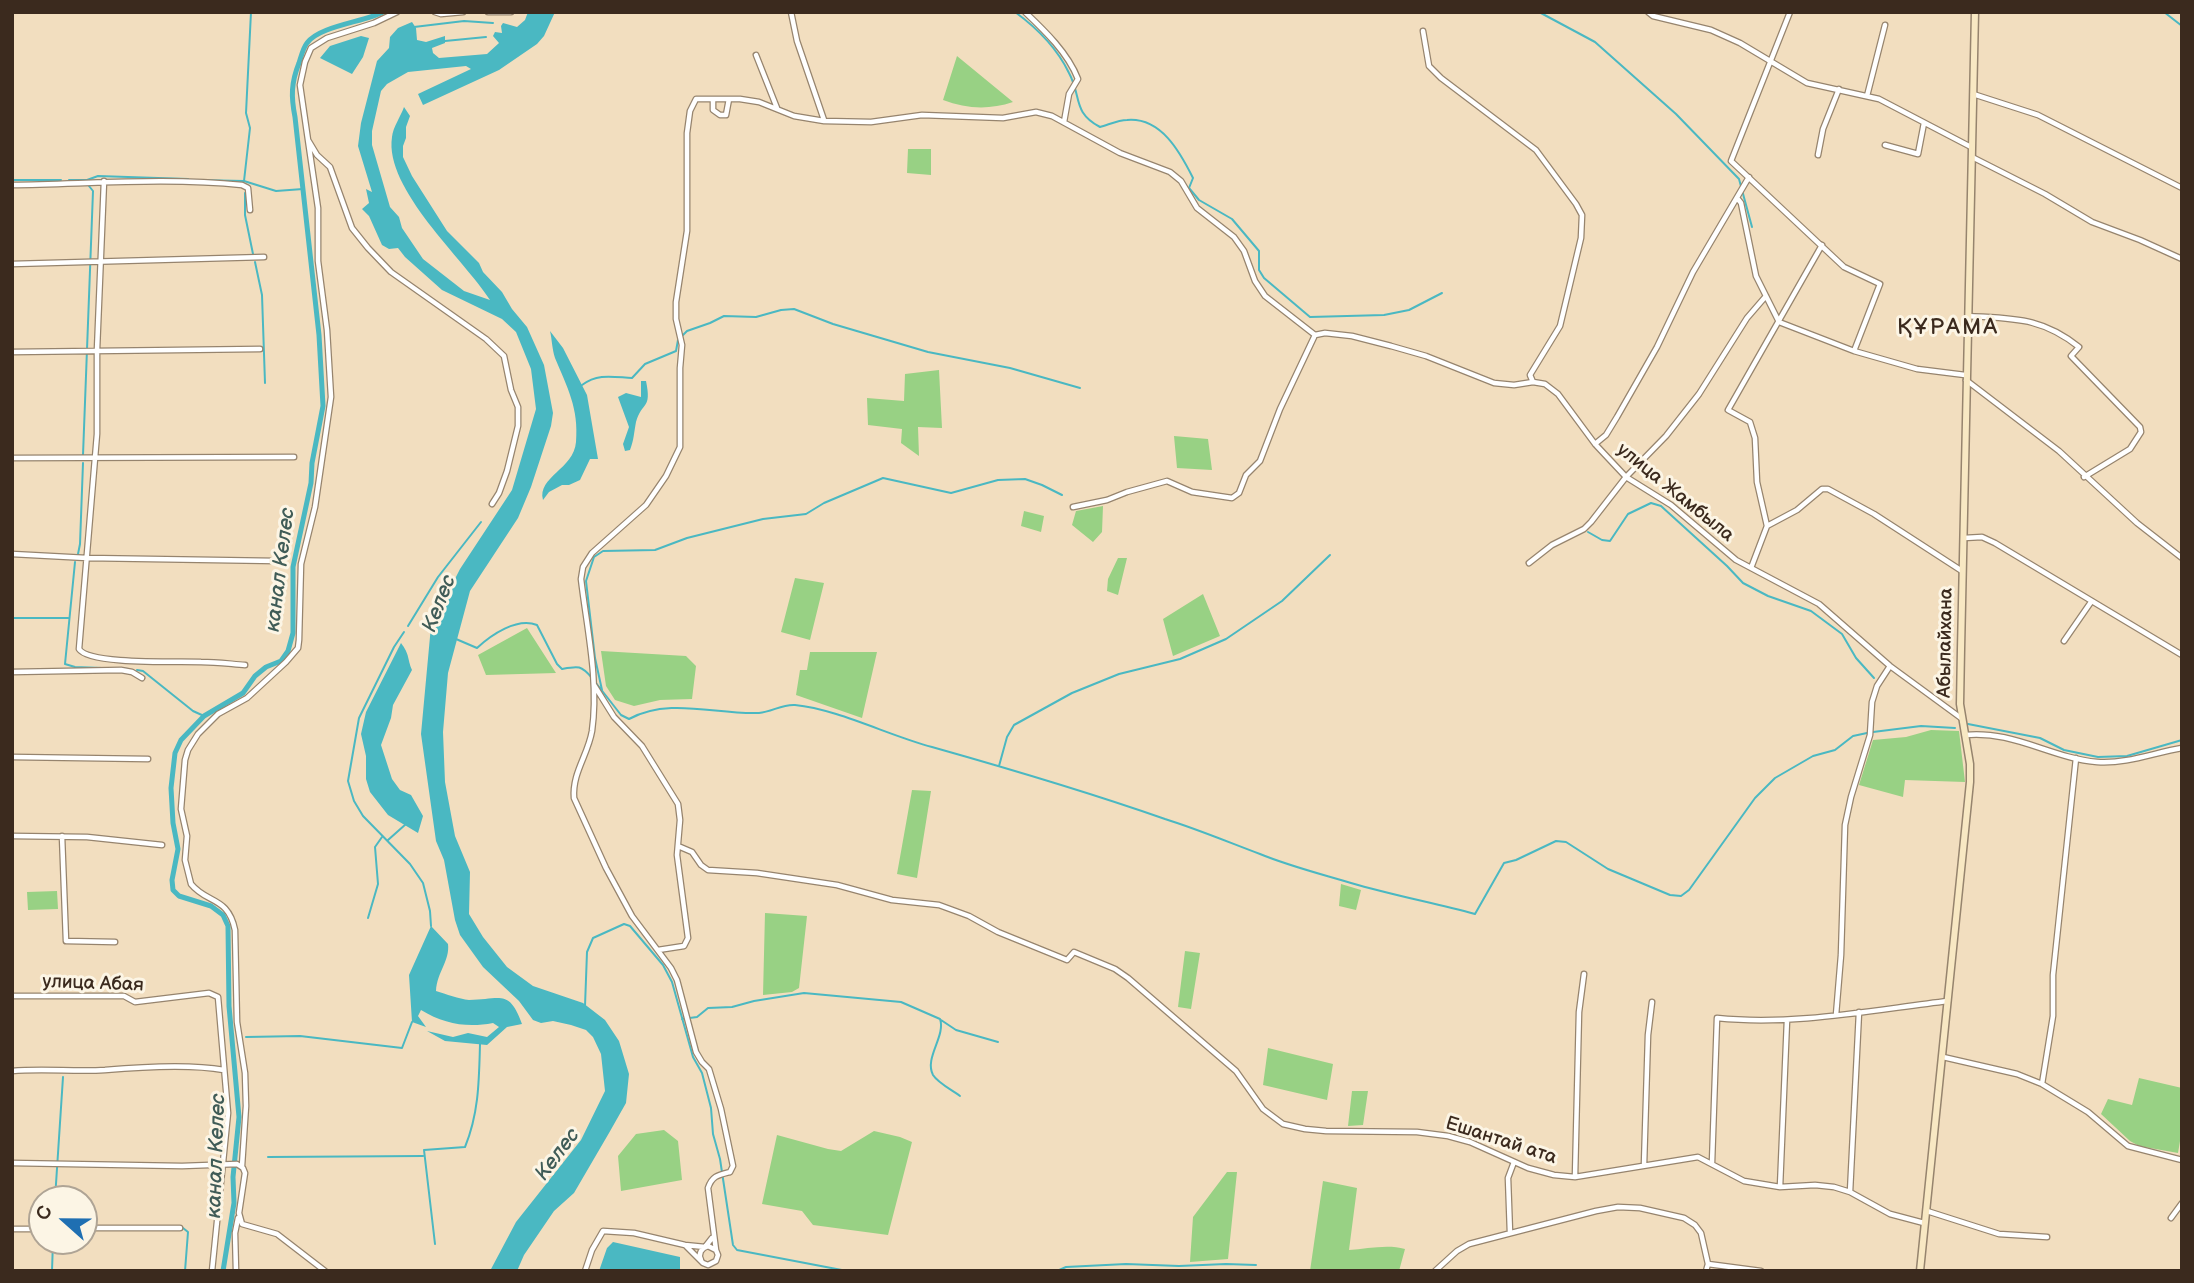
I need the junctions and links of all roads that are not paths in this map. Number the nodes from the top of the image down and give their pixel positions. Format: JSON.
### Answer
{"nodes":[{"id":1,"x":397,"y":12,"type":"edge"},
{"id":2,"x":435,"y":12,"type":"edge"},
{"id":3,"x":463,"y":12,"type":"edge"},
{"id":4,"x":488,"y":12,"type":"edge"},
{"id":5,"x":510,"y":12,"type":"edge"},
{"id":6,"x":791,"y":12,"type":"edge"},
{"id":7,"x":1025,"y":12,"type":"edge"},
{"id":8,"x":1648,"y":12,"type":"edge"},
{"id":9,"x":1790,"y":12,"type":"edge"},
{"id":10,"x":1975,"y":12,"type":"edge"},
{"id":11,"x":1885,"y":24,"type":"dead end"},
{"id":12,"x":1423,"y":31,"type":"dead end"},
{"id":13,"x":756,"y":55,"type":"dead end"},
{"id":14,"x":1771,"y":63,"type":"junction"},
{"id":15,"x":1839,"y":89,"type":"junction"},
{"id":16,"x":1973,"y":94,"type":"junction"},
{"id":17,"x":1867,"y":96,"type":"junction"},
{"id":18,"x":713,"y":99,"type":"junction"},
{"id":19,"x":729,"y":99,"type":"junction"},
{"id":20,"x":777,"y":109,"type":"junction"},
{"id":21,"x":824,"y":121,"type":"junction"},
{"id":22,"x":1063,"y":122,"type":"junction"},
{"id":23,"x":1924,"y":123,"type":"junction"},
{"id":24,"x":308,"y":140,"type":"junction"},
{"id":25,"x":1885,"y":145,"type":"dead end"},
{"id":26,"x":1971,"y":147,"type":"junction"},
{"id":27,"x":1818,"y":155,"type":"dead end"},
{"id":28,"x":1971,"y":157,"type":"junction"},
{"id":29,"x":1749,"y":177,"type":"junction"},
{"id":30,"x":104,"y":181,"type":"junction"},
{"id":31,"x":12,"y":185,"type":"edge"},
{"id":32,"x":2182,"y":188,"type":"edge"},
{"id":33,"x":1737,"y":198,"type":"junction"},
{"id":34,"x":250,"y":210,"type":"dead end"},
{"id":35,"x":1822,"y":244,"type":"junction"},
{"id":36,"x":264,"y":257,"type":"dead end"},
{"id":37,"x":2182,"y":259,"type":"edge"},
{"id":38,"x":102,"y":263,"type":"junction"},
{"id":39,"x":12,"y":264,"type":"edge"},
{"id":40,"x":1766,"y":296,"type":"junction"},
{"id":41,"x":1968,"y":316,"type":"junction"},
{"id":42,"x":1779,"y":321,"type":"junction"},
{"id":43,"x":1315,"y":335,"type":"junction"},
{"id":44,"x":260,"y":349,"type":"dead end"},
{"id":45,"x":97,"y":350,"type":"junction"},
{"id":46,"x":1854,"y":351,"type":"junction"},
{"id":47,"x":12,"y":352,"type":"edge"},
{"id":48,"x":1965,"y":377,"type":"junction"},
{"id":49,"x":1533,"y":382,"type":"junction"},
{"id":50,"x":1595,"y":444,"type":"junction"},
{"id":51,"x":294,"y":457,"type":"dead end"},
{"id":52,"x":12,"y":458,"type":"edge"},
{"id":53,"x":95,"y":458,"type":"junction"},
{"id":54,"x":1626,"y":477,"type":"junction"},
{"id":55,"x":2084,"y":477,"type":"junction"},
{"id":56,"x":492,"y":504,"type":"dead end"},
{"id":57,"x":1073,"y":507,"type":"dead end"},
{"id":58,"x":1767,"y":526,"type":"junction"},
{"id":59,"x":1964,"y":538,"type":"junction"},
{"id":60,"x":12,"y":554,"type":"edge"},
{"id":61,"x":87,"y":558,"type":"junction"},
{"id":62,"x":2182,"y":558,"type":"edge"},
{"id":63,"x":276,"y":561,"type":"dead end"},
{"id":64,"x":1529,"y":563,"type":"dead end"},
{"id":65,"x":1751,"y":568,"type":"junction"},
{"id":66,"x":1963,"y":571,"type":"junction"},
{"id":67,"x":2091,"y":602,"type":"junction"},
{"id":68,"x":2064,"y":641,"type":"dead end"},
{"id":69,"x":2182,"y":655,"type":"edge"},
{"id":70,"x":133,"y":662,"type":"junction"},
{"id":71,"x":245,"y":666,"type":"dead end"},
{"id":72,"x":1890,"y":666,"type":"junction"},
{"id":73,"x":12,"y":672,"type":"edge"},
{"id":74,"x":132,"y":672,"type":"junction"},
{"id":75,"x":142,"y":678,"type":"dead end"},
{"id":76,"x":594,"y":685,"type":"junction"},
{"id":77,"x":1962,"y":718,"type":"junction"},
{"id":78,"x":1965,"y":735,"type":"junction"},
{"id":79,"x":2182,"y":748,"type":"edge"},
{"id":80,"x":12,"y":757,"type":"edge"},
{"id":81,"x":2076,"y":758,"type":"junction"},
{"id":82,"x":148,"y":759,"type":"dead end"},
{"id":83,"x":12,"y":836,"type":"edge"},
{"id":84,"x":62,"y":836,"type":"junction"},
{"id":85,"x":162,"y":845,"type":"dead end"},
{"id":86,"x":678,"y":846,"type":"junction"},
{"id":87,"x":115,"y":942,"type":"dead end"},
{"id":88,"x":658,"y":950,"type":"junction"},
{"id":89,"x":1584,"y":974,"type":"dead end"},
{"id":90,"x":12,"y":996,"type":"edge"},
{"id":91,"x":1948,"y":1001,"type":"junction"},
{"id":92,"x":1652,"y":1002,"type":"dead end"},
{"id":93,"x":1859,"y":1012,"type":"junction"},
{"id":94,"x":1836,"y":1014,"type":"junction"},
{"id":95,"x":1787,"y":1020,"type":"junction"},
{"id":96,"x":1943,"y":1057,"type":"junction"},
{"id":97,"x":224,"y":1070,"type":"junction"},
{"id":98,"x":12,"y":1071,"type":"edge"},
{"id":99,"x":2042,"y":1084,"type":"junction"},
{"id":100,"x":2182,"y":1160,"type":"edge"},
{"id":101,"x":1514,"y":1162,"type":"junction"},
{"id":102,"x":12,"y":1163,"type":"edge"},
{"id":103,"x":1712,"y":1163,"type":"junction"},
{"id":104,"x":226,"y":1164,"type":"junction"},
{"id":105,"x":239,"y":1165,"type":"junction"},
{"id":106,"x":1644,"y":1165,"type":"junction"},
{"id":107,"x":1575,"y":1177,"type":"junction"},
{"id":108,"x":1780,"y":1187,"type":"junction"},
{"id":109,"x":1850,"y":1192,"type":"junction"},
{"id":110,"x":2182,"y":1203,"type":"edge"},
{"id":111,"x":1927,"y":1211,"type":"junction"},
{"id":112,"x":239,"y":1218,"type":"junction"},
{"id":113,"x":2171,"y":1218,"type":"dead end"},
{"id":114,"x":1925,"y":1223,"type":"junction"},
{"id":115,"x":98,"y":1228,"type":"edge"},
{"id":116,"x":180,"y":1228,"type":"dead end"},
{"id":117,"x":1510,"y":1233,"type":"junction"},
{"id":118,"x":713,"y":1237,"type":"junction"},
{"id":119,"x":2047,"y":1237,"type":"dead end"},
{"id":120,"x":685,"y":1245,"type":"junction"},
{"id":121,"x":705,"y":1247,"type":"junction"},
{"id":122,"x":716,"y":1250,"type":"junction"},
{"id":123,"x":716,"y":1261,"type":"junction"},
{"id":124,"x":702,"y":1262,"type":"junction"},
{"id":125,"x":1707,"y":1264,"type":"junction"},
{"id":126,"x":212,"y":1271,"type":"edge"},
{"id":127,"x":236,"y":1271,"type":"edge"},
{"id":128,"x":325,"y":1271,"type":"edge"},
{"id":129,"x":585,"y":1271,"type":"edge"},
{"id":130,"x":712,"y":1271,"type":"edge"},
{"id":131,"x":1435,"y":1271,"type":"edge"},
{"id":132,"x":1706,"y":1271,"type":"edge"},
{"id":133,"x":1761,"y":1271,"type":"edge"},
{"id":134,"x":1920,"y":1271,"type":"edge"}],
"edges":[{"from":1,"to":24,"type":"street"},
{"from":2,"to":3,"type":"street"},
{"from":4,"to":5,"type":"street"},
{"from":6,"to":21,"type":"street"},
{"from":7,"to":22,"type":"street"},
{"from":8,"to":14,"type":"street"},
{"from":9,"to":14,"type":"street"},
{"from":10,"to":16,"type":"main road","name":"Абылайхана"},
{"from":11,"to":17,"type":"street"},
{"from":12,"to":49,"type":"street"},
{"from":13,"to":20,"type":"street"},
{"from":14,"to":15,"type":"street"},
{"from":14,"to":29,"type":"street"},
{"from":15,"to":17,"type":"street"},
{"from":15,"to":27,"type":"street"},
{"from":16,"to":26,"type":"main road","name":"Абылайхана"},
{"from":16,"to":32,"type":"street"},
{"from":17,"to":23,"type":"street"},
{"from":18,"to":19,"type":"street"},
{"from":18,"to":19,"type":"street"},
{"from":18,"to":76,"type":"street"},
{"from":19,"to":20,"type":"street"},
{"from":20,"to":21,"type":"street"},
{"from":21,"to":22,"type":"street"},
{"from":22,"to":43,"type":"street"},
{"from":23,"to":25,"type":"street"},
{"from":23,"to":26,"type":"street"},
{"from":24,"to":56,"type":"street"},
{"from":24,"to":105,"type":"street"},
{"from":26,"to":28,"type":"main road","name":"Абылайхана"},
{"from":28,"to":37,"type":"street"},
{"from":28,"to":41,"type":"main road","name":"Абылайхана"},
{"from":29,"to":33,"type":"street"},
{"from":29,"to":35,"type":"street"},
{"from":30,"to":31,"type":"street"},
{"from":30,"to":34,"type":"street"},
{"from":30,"to":38,"type":"street"},
{"from":33,"to":40,"type":"street"},
{"from":33,"to":50,"type":"street"},
{"from":35,"to":42,"type":"street"},
{"from":35,"to":46,"type":"street"},
{"from":36,"to":38,"type":"street"},
{"from":38,"to":39,"type":"street"},
{"from":38,"to":45,"type":"street"},
{"from":40,"to":42,"type":"street"},
{"from":40,"to":54,"type":"street"},
{"from":41,"to":48,"type":"main road","name":"Абылайхана"},
{"from":41,"to":55,"type":"street"},
{"from":42,"to":46,"type":"street"},
{"from":42,"to":58,"type":"street"},
{"from":43,"to":49,"type":"street"},
{"from":43,"to":57,"type":"street"},
{"from":44,"to":45,"type":"street"},
{"from":45,"to":47,"type":"street"},
{"from":45,"to":53,"type":"street"},
{"from":46,"to":48,"type":"street"},
{"from":48,"to":55,"type":"street"},
{"from":48,"to":59,"type":"main road","name":"Абылайхана"},
{"from":49,"to":50,"type":"street","name":"улица Жамбыла"},
{"from":50,"to":54,"type":"street","name":"улица Жамбыла"},
{"from":51,"to":53,"type":"street"},
{"from":52,"to":53,"type":"street"},
{"from":53,"to":61,"type":"street"},
{"from":54,"to":64,"type":"street"},
{"from":54,"to":65,"type":"street","name":"улица Жамбыла"},
{"from":55,"to":62,"type":"street"},
{"from":58,"to":65,"type":"street"},
{"from":58,"to":66,"type":"street"},
{"from":59,"to":66,"type":"main road","name":"Абылайхана"},
{"from":59,"to":67,"type":"street"},
{"from":60,"to":61,"type":"street"},
{"from":61,"to":63,"type":"street"},
{"from":61,"to":70,"type":"street"},
{"from":65,"to":72,"type":"street","name":"улица Жамбыла"},
{"from":66,"to":77,"type":"main road","name":"Абылайхана"},
{"from":67,"to":68,"type":"street"},
{"from":67,"to":69,"type":"street"},
{"from":70,"to":71,"type":"street"},
{"from":70,"to":74,"type":"street"},
{"from":72,"to":77,"type":"street","name":"улица Жамбыла"},
{"from":72,"to":94,"type":"street"},
{"from":73,"to":74,"type":"street"},
{"from":74,"to":75,"type":"street"},
{"from":76,"to":86,"type":"street"},
{"from":76,"to":88,"type":"street"},
{"from":77,"to":78,"type":"main road","name":"Абылайхана"},
{"from":78,"to":81,"type":"street"},
{"from":78,"to":91,"type":"main road","name":"Абылайхана"},
{"from":79,"to":81,"type":"street"},
{"from":80,"to":82,"type":"street"},
{"from":81,"to":99,"type":"street"},
{"from":83,"to":84,"type":"street"},
{"from":84,"to":85,"type":"street"},
{"from":84,"to":87,"type":"street"},
{"from":86,"to":88,"type":"street"},
{"from":86,"to":101,"type":"street","name":"Ешантай ата"},
{"from":88,"to":118,"type":"street"},
{"from":89,"to":107,"type":"street"},
{"from":90,"to":97,"type":"street","name":"улица Абая"},
{"from":91,"to":93,"type":"street"},
{"from":91,"to":96,"type":"main road","name":"Абылайхана"},
{"from":92,"to":106,"type":"street"},
{"from":93,"to":94,"type":"street"},
{"from":93,"to":109,"type":"street"},
{"from":94,"to":95,"type":"street"},
{"from":95,"to":103,"type":"street"},
{"from":95,"to":108,"type":"street"},
{"from":96,"to":99,"type":"street"},
{"from":96,"to":111,"type":"main road","name":"Абылайхана"},
{"from":97,"to":98,"type":"street"},
{"from":97,"to":104,"type":"street"},
{"from":99,"to":100,"type":"street"},
{"from":101,"to":107,"type":"street","name":"Ешантай ата"},
{"from":101,"to":117,"type":"street"},
{"from":102,"to":104,"type":"street"},
{"from":103,"to":106,"type":"street","name":"Ешантай ата"},
{"from":103,"to":108,"type":"street","name":"Ешантай ата"},
{"from":104,"to":105,"type":"street"},
{"from":104,"to":126,"type":"street"},
{"from":105,"to":112,"type":"street"},
{"from":106,"to":107,"type":"street","name":"Ешантай ата"},
{"from":108,"to":109,"type":"street","name":"Ешантай ата"},
{"from":109,"to":114,"type":"street","name":"Ешантай ата"},
{"from":110,"to":113,"type":"street"},
{"from":111,"to":114,"type":"main road","name":"Абылайхана"},
{"from":111,"to":119,"type":"street"},
{"from":112,"to":127,"type":"street"},
{"from":112,"to":128,"type":"street"},
{"from":114,"to":134,"type":"main road","name":"Абылайхана"},
{"from":115,"to":116,"type":"street"},
{"from":117,"to":125,"type":"street"},
{"from":117,"to":131,"type":"street"},
{"from":118,"to":121,"type":"street"},
{"from":118,"to":122,"type":"street"},
{"from":120,"to":121,"type":"street"},
{"from":120,"to":124,"type":"street"},
{"from":120,"to":129,"type":"street"},
{"from":121,"to":122,"type":"street"},
{"from":121,"to":124,"type":"street"},
{"from":122,"to":123,"type":"street"},
{"from":123,"to":124,"type":"street"},
{"from":123,"to":130,"type":"street"},
{"from":124,"to":130,"type":"street"},
{"from":125,"to":132,"type":"street"},
{"from":125,"to":133,"type":"street"}]}
